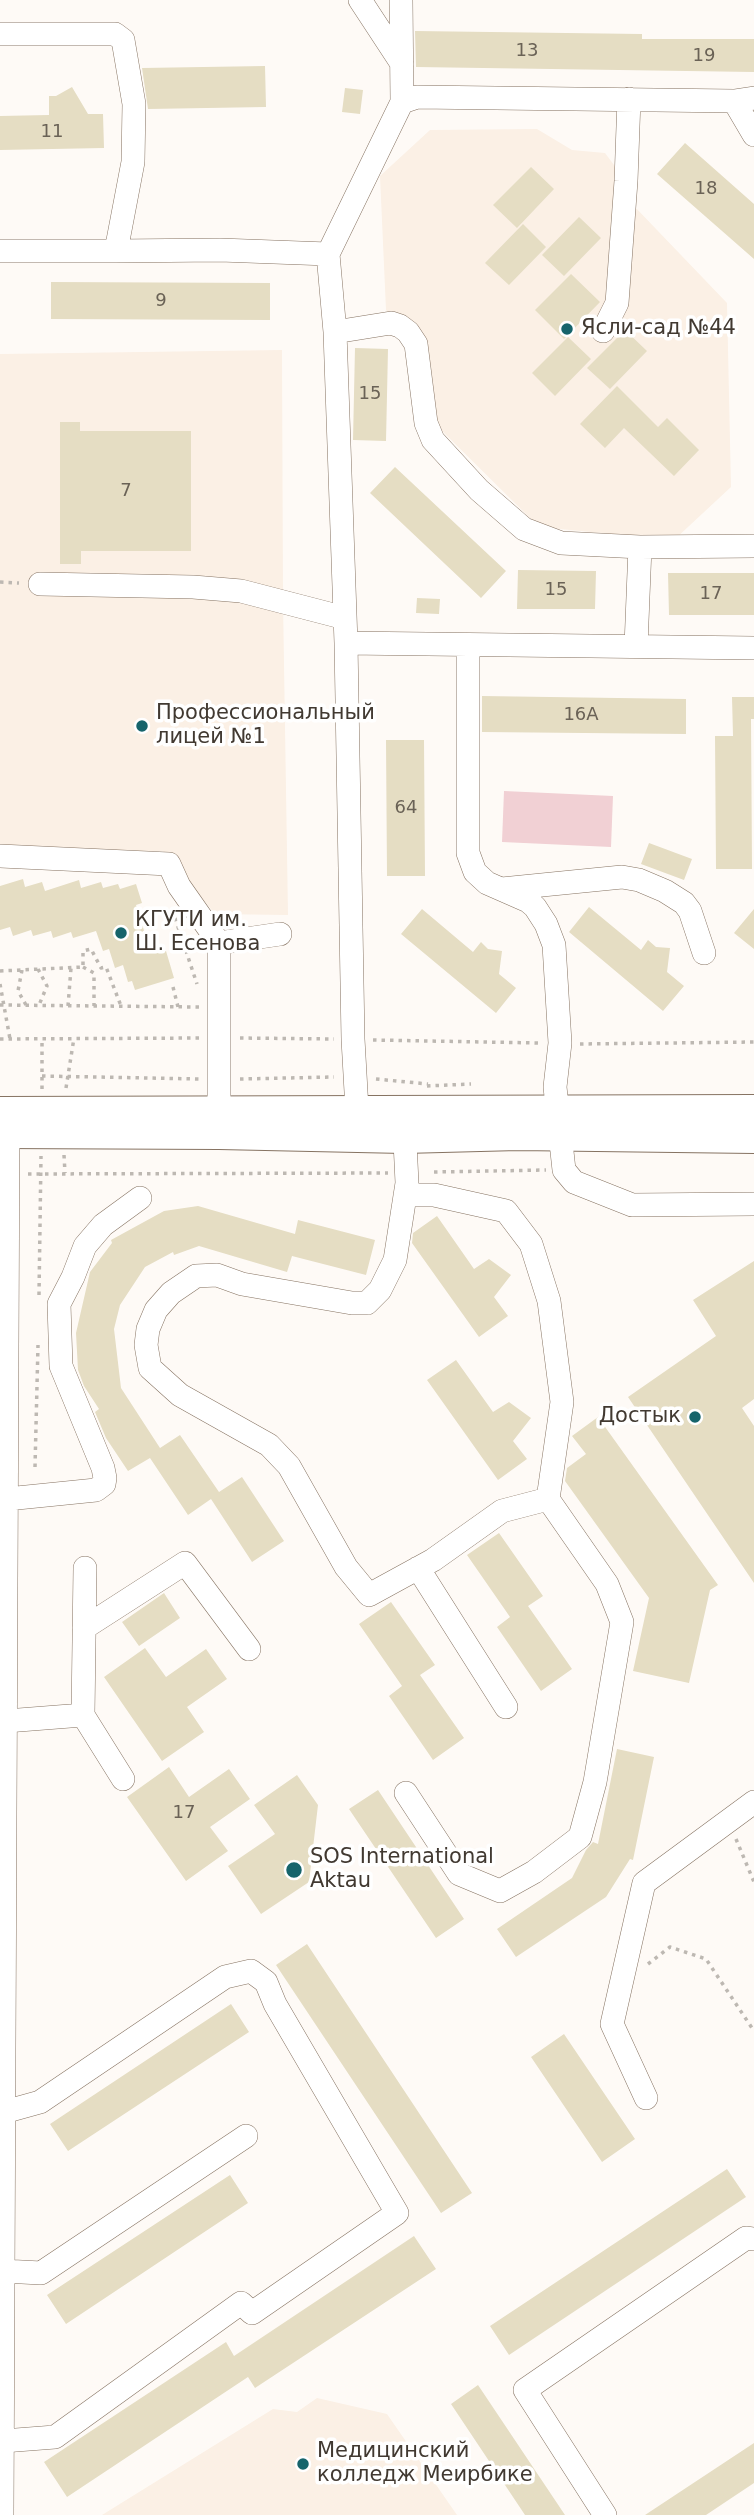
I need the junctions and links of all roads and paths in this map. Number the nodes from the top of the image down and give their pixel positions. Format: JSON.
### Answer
{"nodes":[{"id":1,"x":360,"y":0,"type":"edge"},
{"id":2,"x":401,"y":0,"type":"edge"},
{"id":3,"x":0,"y":34,"type":"edge"},
{"id":4,"x":402,"y":64,"type":"junction"},
{"id":5,"x":629,"y":99,"type":"junction"},
{"id":6,"x":744,"y":100,"type":"edge"},
{"id":7,"x":402,"y":102,"type":"junction"},
{"id":8,"x":754,"y":135,"type":"edge"},
{"id":9,"x":0,"y":251,"type":"edge"},
{"id":10,"x":116,"y":251,"type":"junction"},
{"id":11,"x":328,"y":254,"type":"junction"},
{"id":12,"x":603,"y":331,"type":"dead end"},
{"id":13,"x":335,"y":332,"type":"junction"},
{"id":14,"x":754,"y":546,"type":"edge"},
{"id":15,"x":640,"y":547,"type":"junction"},
{"id":16,"x":40,"y":584,"type":"dead end"},
{"id":17,"x":345,"y":618,"type":"junction"},
{"id":18,"x":346,"y":643,"type":"junction"},
{"id":19,"x":468,"y":645,"type":"junction"},
{"id":20,"x":636,"y":646,"type":"junction"},
{"id":21,"x":754,"y":648,"type":"edge"},
{"id":22,"x":0,"y":856,"type":"edge"},
{"id":23,"x":499,"y":889,"type":"junction"},
{"id":24,"x":174,"y":916,"type":"dead end"},
{"id":25,"x":279,"y":934,"type":"dead end"},
{"id":26,"x":219,"y":943,"type":"junction"},
{"id":27,"x":704,"y":953,"type":"dead end"},
{"id":28,"x":83,"y":967,"type":"junction"},
{"id":29,"x":71,"y":968,"type":"junction"},
{"id":30,"x":38,"y":969,"type":"junction"},
{"id":31,"x":22,"y":970,"type":"junction"},
{"id":32,"x":0,"y":971,"type":"edge"},
{"id":33,"x":0,"y":985,"type":"edge"},
{"id":34,"x":173,"y":987,"type":"dead end"},
{"id":35,"x":2,"y":1005,"type":"edge"},
{"id":36,"x":26,"y":1006,"type":"junction"},
{"id":37,"x":38,"y":1006,"type":"junction"},
{"id":38,"x":68,"y":1006,"type":"junction"},
{"id":39,"x":93,"y":1006,"type":"junction"},
{"id":40,"x":121,"y":1006,"type":"junction"},
{"id":41,"x":178,"y":1007,"type":"junction"},
{"id":42,"x":212,"y":1007,"type":"junction"},
{"id":43,"x":42,"y":1038,"type":"junction"},
{"id":44,"x":220,"y":1038,"type":"junction"},
{"id":45,"x":0,"y":1039,"type":"edge"},
{"id":46,"x":10,"y":1039,"type":"junction"},
{"id":47,"x":353,"y":1039,"type":"junction"},
{"id":48,"x":754,"y":1042,"type":"edge"},
{"id":49,"x":560,"y":1043,"type":"junction"},
{"id":50,"x":754,"y":1110,"type":"edge"},
{"id":51,"x":4,"y":1122,"type":"edge"},
{"id":52,"x":42,"y":1123,"type":"junction"},
{"id":53,"x":219,"y":1123,"type":"junction"},
{"id":54,"x":358,"y":1124,"type":"junction"},
{"id":55,"x":558,"y":1124,"type":"junction"},
{"id":56,"x":404,"y":1125,"type":"junction"},
{"id":57,"x":754,"y":1138,"type":"edge"},
{"id":58,"x":405,"y":1195,"type":"junction"},
{"id":59,"x":140,"y":1198,"type":"dead end"},
{"id":60,"x":754,"y":1204,"type":"edge"},
{"id":61,"x":38,"y":1299,"type":"dead end"},
{"id":62,"x":38,"y":1341,"type":"dead end"},
{"id":63,"x":35,"y":1467,"type":"dead end"},
{"id":64,"x":7,"y":1499,"type":"junction"},
{"id":65,"x":548,"y":1499,"type":"junction"},
{"id":66,"x":85,"y":1568,"type":"dead end"},
{"id":67,"x":418,"y":1568,"type":"junction"},
{"id":68,"x":84,"y":1628,"type":"junction"},
{"id":69,"x":249,"y":1649,"type":"dead end"},
{"id":70,"x":506,"y":1707,"type":"dead end"},
{"id":71,"x":83,"y":1714,"type":"junction"},
{"id":72,"x":6,"y":1721,"type":"junction"},
{"id":73,"x":123,"y":1779,"type":"dead end"},
{"id":74,"x":3,"y":1784,"type":"edge"},
{"id":75,"x":406,"y":1793,"type":"dead end"},
{"id":76,"x":754,"y":1802,"type":"edge"},
{"id":77,"x":729,"y":1821,"type":"junction"},
{"id":78,"x":754,"y":1882,"type":"edge"},
{"id":79,"x":621,"y":1984,"type":"junction"},
{"id":80,"x":754,"y":2031,"type":"edge"},
{"id":81,"x":2,"y":2085,"type":"edge"},
{"id":82,"x":646,"y":2098,"type":"dead end"},
{"id":83,"x":4,"y":2112,"type":"junction"},
{"id":84,"x":246,"y":2136,"type":"dead end"},
{"id":85,"x":754,"y":2239,"type":"edge"},
{"id":86,"x":3,"y":2271,"type":"junction"},
{"id":87,"x":3,"y":2441,"type":"junction"},
{"id":88,"x":2,"y":2515,"type":"edge"},
{"id":89,"x":605,"y":2515,"type":"edge"}],
"edges":[{"from":1,"to":4,"type":"street"},
{"from":2,"to":4,"type":"street"},
{"from":3,"to":10,"type":"street"},
{"from":4,"to":7,"type":"street"},
{"from":5,"to":6,"type":"street"},
{"from":5,"to":7,"type":"street"},
{"from":5,"to":12,"type":"street"},
{"from":6,"to":8,"type":"street"},
{"from":7,"to":11,"type":"street"},
{"from":9,"to":10,"type":"street"},
{"from":10,"to":11,"type":"street"},
{"from":11,"to":13,"type":"street"},
{"from":13,"to":15,"type":"street"},
{"from":13,"to":17,"type":"street"},
{"from":14,"to":15,"type":"street"},
{"from":15,"to":20,"type":"street"},
{"from":16,"to":17,"type":"street"},
{"from":17,"to":18,"type":"street"},
{"from":18,"to":19,"type":"street"},
{"from":18,"to":47,"type":"street"},
{"from":19,"to":20,"type":"street"},
{"from":19,"to":23,"type":"street"},
{"from":20,"to":21,"type":"street"},
{"from":22,"to":26,"type":"street"},
{"from":23,"to":27,"type":"street"},
{"from":23,"to":49,"type":"street"},
{"from":24,"to":42,"type":"path"},
{"from":25,"to":26,"type":"street"},
{"from":26,"to":42,"type":"street"},
{"from":28,"to":29,"type":"path"},
{"from":28,"to":39,"type":"path"},
{"from":28,"to":40,"type":"path"},
{"from":29,"to":30,"type":"path"},
{"from":29,"to":38,"type":"path"},
{"from":30,"to":31,"type":"path"},
{"from":30,"to":37,"type":"path"},
{"from":31,"to":32,"type":"path"},
{"from":31,"to":36,"type":"path"},
{"from":33,"to":35,"type":"path"},
{"from":34,"to":41,"type":"path"},
{"from":35,"to":36,"type":"path"},
{"from":35,"to":46,"type":"path"},
{"from":36,"to":37,"type":"path"},
{"from":37,"to":38,"type":"path"},
{"from":38,"to":39,"type":"path"},
{"from":39,"to":40,"type":"path"},
{"from":40,"to":41,"type":"path"},
{"from":41,"to":42,"type":"path"},
{"from":42,"to":44,"type":"street"},
{"from":43,"to":44,"type":"path"},
{"from":43,"to":46,"type":"path"},
{"from":43,"to":52,"type":"path"},
{"from":44,"to":47,"type":"path"},
{"from":44,"to":53,"type":"street"},
{"from":45,"to":46,"type":"path"},
{"from":47,"to":49,"type":"path"},
{"from":47,"to":54,"type":"street"},
{"from":48,"to":49,"type":"path"},
{"from":49,"to":55,"type":"street"},
{"from":50,"to":55,"type":"main road"},
{"from":51,"to":52,"type":"main road"},
{"from":51,"to":64,"type":"street"},
{"from":52,"to":53,"type":"main road"},
{"from":52,"to":61,"type":"path"},
{"from":53,"to":54,"type":"main road"},
{"from":54,"to":56,"type":"main road"},
{"from":55,"to":56,"type":"main road"},
{"from":55,"to":57,"type":"main road"},
{"from":55,"to":60,"type":"street"},
{"from":56,"to":58,"type":"street"},
{"from":58,"to":65,"type":"street"},
{"from":58,"to":67,"type":"street"},
{"from":59,"to":64,"type":"street"},
{"from":62,"to":63,"type":"path"},
{"from":64,"to":72,"type":"street"},
{"from":65,"to":67,"type":"street"},
{"from":65,"to":75,"type":"street"},
{"from":66,"to":68,"type":"street"},
{"from":67,"to":70,"type":"street"},
{"from":68,"to":69,"type":"street"},
{"from":68,"to":71,"type":"street"},
{"from":71,"to":72,"type":"street"},
{"from":71,"to":73,"type":"street"},
{"from":72,"to":74,"type":"street"},
{"from":74,"to":81,"type":"street"},
{"from":76,"to":77,"type":"street"},
{"from":77,"to":78,"type":"path"},
{"from":77,"to":79,"type":"street"},
{"from":79,"to":80,"type":"path"},
{"from":79,"to":82,"type":"street"},
{"from":81,"to":83,"type":"street"},
{"from":83,"to":86,"type":"street"},
{"from":83,"to":87,"type":"street"},
{"from":84,"to":86,"type":"street"},
{"from":85,"to":89,"type":"street"},
{"from":86,"to":87,"type":"street"},
{"from":87,"to":88,"type":"street"}]}
